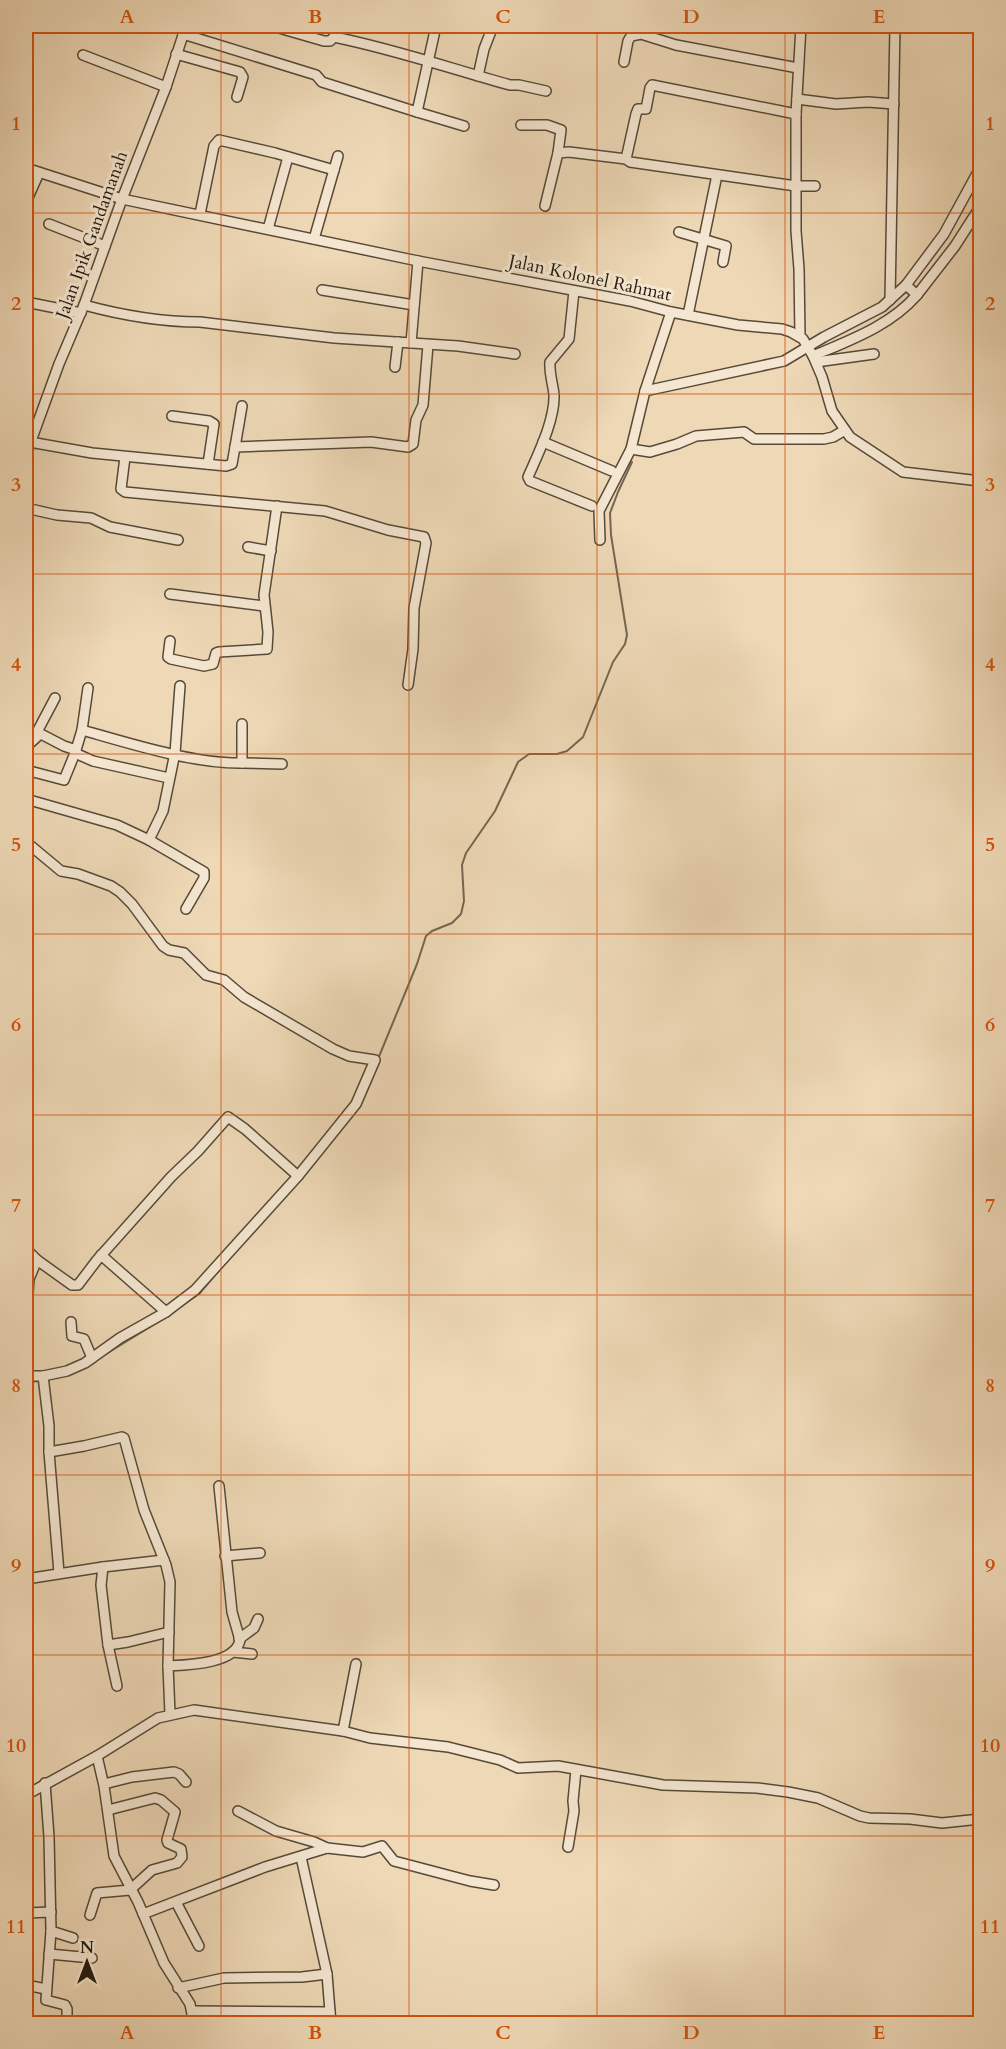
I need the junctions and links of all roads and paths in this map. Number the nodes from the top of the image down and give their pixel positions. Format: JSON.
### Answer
{"nodes":[{"id":1,"x":272,"y":26,"type":"edge"},
{"id":2,"x":436,"y":26,"type":"edge"},
{"id":3,"x":493,"y":26,"type":"edge"},
{"id":4,"x":801,"y":26,"type":"edge"},
{"id":5,"x":895,"y":26,"type":"edge"},
{"id":6,"x":185,"y":30,"type":"edge"},
{"id":7,"x":176,"y":54,"type":"junction"},
{"id":8,"x":83,"y":55,"type":"dead end"},
{"id":9,"x":430,"y":61,"type":"junction"},
{"id":10,"x":624,"y":62,"type":"dead end"},
{"id":11,"x":798,"y":68,"type":"junction"},
{"id":12,"x":478,"y":76,"type":"junction"},
{"id":13,"x":166,"y":87,"type":"junction"},
{"id":14,"x":546,"y":91,"type":"dead end"},
{"id":15,"x":237,"y":97,"type":"dead end"},
{"id":16,"x":797,"y":99,"type":"junction"},
{"id":17,"x":894,"y":104,"type":"junction"},
{"id":18,"x":417,"y":112,"type":"junction"},
{"id":19,"x":796,"y":114,"type":"junction"},
{"id":20,"x":520,"y":125,"type":"dead end"},
{"id":21,"x":464,"y":126,"type":"dead end"},
{"id":22,"x":558,"y":153,"type":"junction"},
{"id":23,"x":338,"y":156,"type":"dead end"},
{"id":24,"x":288,"y":157,"type":"junction"},
{"id":25,"x":626,"y":159,"type":"junction"},
{"id":26,"x":26,"y":168,"type":"edge"},
{"id":27,"x":334,"y":170,"type":"junction"},
{"id":28,"x":39,"y":173,"type":"junction"},
{"id":29,"x":980,"y":173,"type":"edge"},
{"id":30,"x":717,"y":175,"type":"junction"},
{"id":31,"x":796,"y":186,"type":"junction"},
{"id":32,"x":815,"y":186,"type":"dead end"},
{"id":33,"x":122,"y":199,"type":"junction"},
{"id":34,"x":26,"y":202,"type":"edge"},
{"id":35,"x":544,"y":206,"type":"dead end"},
{"id":36,"x":981,"y":207,"type":"edge"},
{"id":37,"x":200,"y":214,"type":"junction"},
{"id":38,"x":964,"y":218,"type":"junction"},
{"id":39,"x":49,"y":224,"type":"dead end"},
{"id":40,"x":268,"y":229,"type":"junction"},
{"id":41,"x":679,"y":232,"type":"dead end"},
{"id":42,"x":314,"y":239,"type":"junction"},
{"id":43,"x":705,"y":240,"type":"junction"},
{"id":44,"x":105,"y":246,"type":"junction"},
{"id":45,"x":418,"y":261,"type":"junction"},
{"id":46,"x":723,"y":262,"type":"dead end"},
{"id":47,"x":322,"y":290,"type":"dead end"},
{"id":48,"x":912,"y":290,"type":"junction"},
{"id":49,"x":574,"y":291,"type":"junction"},
{"id":50,"x":890,"y":300,"type":"junction"},
{"id":51,"x":26,"y":302,"type":"edge"},
{"id":52,"x":414,"y":305,"type":"junction"},
{"id":53,"x":82,"y":309,"type":"junction"},
{"id":54,"x":671,"y":312,"type":"junction"},
{"id":55,"x":688,"y":315,"type":"junction"},
{"id":56,"x":800,"y":336,"type":"junction"},
{"id":57,"x":398,"y":342,"type":"junction"},
{"id":58,"x":411,"y":343,"type":"junction"},
{"id":59,"x":428,"y":345,"type":"junction"},
{"id":60,"x":515,"y":354,"type":"dead end"},
{"id":61,"x":874,"y":354,"type":"dead end"},
{"id":62,"x":812,"y":355,"type":"junction"},
{"id":63,"x":395,"y":367,"type":"dead end"},
{"id":64,"x":645,"y":391,"type":"junction"},
{"id":65,"x":242,"y":406,"type":"dead end"},
{"id":66,"x":172,"y":416,"type":"dead end"},
{"id":67,"x":840,"y":434,"type":"junction"},
{"id":68,"x":543,"y":441,"type":"junction"},
{"id":69,"x":30,"y":442,"type":"junction"},
{"id":70,"x":235,"y":447,"type":"junction"},
{"id":71,"x":631,"y":449,"type":"junction"},
{"id":72,"x":26,"y":455,"type":"edge"},
{"id":73,"x":125,"y":457,"type":"junction"},
{"id":74,"x":208,"y":464,"type":"junction"},
{"id":75,"x":612,"y":471,"type":"dead end"},
{"id":76,"x":981,"y":482,"type":"edge"},
{"id":77,"x":277,"y":506,"type":"junction"},
{"id":78,"x":592,"y":506,"type":"dead end"},
{"id":79,"x":26,"y":508,"type":"edge"},
{"id":80,"x":178,"y":540,"type":"dead end"},
{"id":81,"x":600,"y":540,"type":"dead end"},
{"id":82,"x":248,"y":547,"type":"dead end"},
{"id":83,"x":271,"y":551,"type":"junction"},
{"id":84,"x":170,"y":594,"type":"dead end"},
{"id":85,"x":264,"y":606,"type":"junction"},
{"id":86,"x":170,"y":640,"type":"dead end"},
{"id":87,"x":408,"y":685,"type":"dead end"},
{"id":88,"x":180,"y":686,"type":"dead end"},
{"id":89,"x":88,"y":688,"type":"dead end"},
{"id":90,"x":55,"y":698,"type":"dead end"},
{"id":91,"x":242,"y":724,"type":"dead end"},
{"id":92,"x":82,"y":730,"type":"junction"},
{"id":93,"x":40,"y":734,"type":"junction"},
{"id":94,"x":26,"y":747,"type":"edge"},
{"id":95,"x":75,"y":751,"type":"junction"},
{"id":96,"x":175,"y":753,"type":"junction"},
{"id":97,"x":242,"y":763,"type":"junction"},
{"id":98,"x":282,"y":764,"type":"dead end"},
{"id":99,"x":26,"y":770,"type":"edge"},
{"id":100,"x":169,"y":778,"type":"junction"},
{"id":101,"x":26,"y":799,"type":"edge"},
{"id":102,"x":149,"y":840,"type":"junction"},
{"id":103,"x":26,"y":845,"type":"edge"},
{"id":104,"x":186,"y":909,"type":"dead end"},
{"id":105,"x":298,"y":1176,"type":"junction"},
{"id":106,"x":26,"y":1249,"type":"edge"},
{"id":107,"x":101,"y":1255,"type":"junction"},
{"id":108,"x":37,"y":1260,"type":"junction"},
{"id":109,"x":27,"y":1279,"type":"edge"},
{"id":110,"x":166,"y":1312,"type":"junction"},
{"id":111,"x":26,"y":1321,"type":"edge"},
{"id":112,"x":70,"y":1322,"type":"dead end"},
{"id":113,"x":92,"y":1358,"type":"junction"},
{"id":114,"x":26,"y":1376,"type":"edge"},
{"id":115,"x":44,"y":1378,"type":"junction"},
{"id":116,"x":49,"y":1452,"type":"junction"},
{"id":117,"x":219,"y":1485,"type":"dead end"},
{"id":118,"x":260,"y":1553,"type":"dead end"},
{"id":119,"x":225,"y":1556,"type":"junction"},
{"id":120,"x":164,"y":1560,"type":"junction"},
{"id":121,"x":103,"y":1567,"type":"junction"},
{"id":122,"x":58,"y":1573,"type":"junction"},
{"id":123,"x":26,"y":1579,"type":"edge"},
{"id":124,"x":258,"y":1619,"type":"dead end"},
{"id":125,"x":169,"y":1632,"type":"junction"},
{"id":126,"x":239,"y":1639,"type":"junction"},
{"id":127,"x":108,"y":1645,"type":"junction"},
{"id":128,"x":233,"y":1652,"type":"junction"},
{"id":129,"x":252,"y":1654,"type":"dead end"},
{"id":130,"x":356,"y":1664,"type":"dead end"},
{"id":131,"x":168,"y":1666,"type":"junction"},
{"id":132,"x":117,"y":1686,"type":"dead end"},
{"id":133,"x":170,"y":1714,"type":"junction"},
{"id":134,"x":343,"y":1731,"type":"junction"},
{"id":135,"x":97,"y":1756,"type":"junction"},
{"id":136,"x":576,"y":1770,"type":"junction"},
{"id":137,"x":186,"y":1782,"type":"dead end"},
{"id":138,"x":45,"y":1783,"type":"junction"},
{"id":139,"x":104,"y":1784,"type":"junction"},
{"id":140,"x":26,"y":1795,"type":"edge"},
{"id":141,"x":108,"y":1810,"type":"junction"},
{"id":142,"x":238,"y":1811,"type":"dead end"},
{"id":143,"x":981,"y":1819,"type":"edge"},
{"id":144,"x":568,"y":1847,"type":"dead end"},
{"id":145,"x":327,"y":1848,"type":"junction"},
{"id":146,"x":302,"y":1857,"type":"junction"},
{"id":147,"x":494,"y":1885,"type":"dead end"},
{"id":148,"x":134,"y":1896,"type":"junction"},
{"id":149,"x":176,"y":1902,"type":"junction"},
{"id":150,"x":51,"y":1912,"type":"junction"},
{"id":151,"x":26,"y":1913,"type":"edge"},
{"id":152,"x":143,"y":1914,"type":"junction"},
{"id":153,"x":90,"y":1915,"type":"dead end"},
{"id":154,"x":51,"y":1931,"type":"junction"},
{"id":155,"x":73,"y":1938,"type":"dead end"},
{"id":156,"x":199,"y":1946,"type":"dead end"},
{"id":157,"x":49,"y":1954,"type":"junction"},
{"id":158,"x":92,"y":1958,"type":"dead end"},
{"id":159,"x":327,"y":1974,"type":"junction"},
{"id":160,"x":26,"y":1985,"type":"edge"},
{"id":161,"x":178,"y":1988,"type":"junction"},
{"id":162,"x":46,"y":1989,"type":"junction"},
{"id":163,"x":192,"y":2011,"type":"junction"},
{"id":164,"x":330,"y":2012,"type":"junction"},
{"id":165,"x":67,"y":2024,"type":"edge"},
{"id":166,"x":194,"y":2024,"type":"edge"},
{"id":167,"x":331,"y":2024,"type":"edge"}],
"edges":[{"from":1,"to":9,"type":"street"},
{"from":2,"to":9,"type":"street"},
{"from":3,"to":12,"type":"street"},
{"from":4,"to":11,"type":"street"},
{"from":5,"to":17,"type":"street"},
{"from":6,"to":7,"type":"street","name":"Jalan Ipik Gandamanah"},
{"from":6,"to":18,"type":"street"},
{"from":7,"to":13,"type":"street","name":"Jalan Ipik Gandamanah"},
{"from":7,"to":15,"type":"street"},
{"from":8,"to":13,"type":"street"},
{"from":9,"to":12,"type":"street"},
{"from":9,"to":18,"type":"street"},
{"from":10,"to":11,"type":"street"},
{"from":11,"to":16,"type":"street"},
{"from":12,"to":14,"type":"street"},
{"from":13,"to":33,"type":"street","name":"Jalan Ipik Gandamanah"},
{"from":16,"to":17,"type":"street"},
{"from":16,"to":19,"type":"street"},
{"from":17,"to":50,"type":"street"},
{"from":18,"to":21,"type":"street"},
{"from":19,"to":25,"type":"street"},
{"from":19,"to":31,"type":"street"},
{"from":20,"to":22,"type":"street"},
{"from":22,"to":25,"type":"street"},
{"from":22,"to":35,"type":"street"},
{"from":23,"to":27,"type":"street"},
{"from":24,"to":27,"type":"street"},
{"from":24,"to":37,"type":"street"},
{"from":24,"to":40,"type":"street"},
{"from":25,"to":30,"type":"street"},
{"from":26,"to":28,"type":"street","name":"Jalan Kolonel Rahmat"},
{"from":27,"to":42,"type":"street"},
{"from":28,"to":33,"type":"street","name":"Jalan Kolonel Rahmat"},
{"from":28,"to":34,"type":"street"},
{"from":29,"to":38,"type":"street"},
{"from":30,"to":31,"type":"street"},
{"from":30,"to":43,"type":"street"},
{"from":31,"to":32,"type":"street"},
{"from":31,"to":56,"type":"street"},
{"from":33,"to":37,"type":"street","name":"Jalan Kolonel Rahmat"},
{"from":33,"to":44,"type":"street","name":"Jalan Ipik Gandamanah"},
{"from":36,"to":38,"type":"street"},
{"from":37,"to":40,"type":"street","name":"Jalan Kolonel Rahmat"},
{"from":38,"to":48,"type":"street"},
{"from":38,"to":48,"type":"street"},
{"from":39,"to":44,"type":"street"},
{"from":40,"to":42,"type":"street","name":"Jalan Kolonel Rahmat"},
{"from":41,"to":43,"type":"street"},
{"from":42,"to":45,"type":"street","name":"Jalan Kolonel Rahmat"},
{"from":43,"to":46,"type":"street"},
{"from":43,"to":55,"type":"street"},
{"from":44,"to":53,"type":"street","name":"Jalan Ipik Gandamanah"},
{"from":45,"to":49,"type":"street","name":"Jalan Kolonel Rahmat"},
{"from":45,"to":52,"type":"street"},
{"from":47,"to":52,"type":"street"},
{"from":48,"to":50,"type":"street"},
{"from":48,"to":62,"type":"street"},
{"from":49,"to":54,"type":"street","name":"Jalan Kolonel Rahmat"},
{"from":49,"to":68,"type":"street"},
{"from":50,"to":62,"type":"street"},
{"from":51,"to":53,"type":"street"},
{"from":52,"to":58,"type":"street"},
{"from":53,"to":57,"type":"street"},
{"from":53,"to":69,"type":"street","name":"Jalan Ipik Gandamanah"},
{"from":54,"to":55,"type":"street","name":"Jalan Kolonel Rahmat"},
{"from":54,"to":64,"type":"street"},
{"from":55,"to":56,"type":"street","name":"Jalan Kolonel Rahmat"},
{"from":56,"to":62,"type":"street"},
{"from":57,"to":58,"type":"street"},
{"from":57,"to":63,"type":"street"},
{"from":58,"to":59,"type":"street"},
{"from":59,"to":60,"type":"street"},
{"from":59,"to":70,"type":"street"},
{"from":61,"to":62,"type":"street"},
{"from":62,"to":64,"type":"street"},
{"from":62,"to":67,"type":"street"},
{"from":64,"to":71,"type":"street"},
{"from":65,"to":70,"type":"street"},
{"from":66,"to":74,"type":"street"},
{"from":67,"to":71,"type":"street"},
{"from":67,"to":76,"type":"street"},
{"from":68,"to":75,"type":"street"},
{"from":68,"to":78,"type":"street"},
{"from":69,"to":72,"type":"street","name":"Jalan Ipik Gandamanah"},
{"from":69,"to":73,"type":"street"},
{"from":70,"to":74,"type":"street"},
{"from":71,"to":81,"type":"street"},
{"from":73,"to":74,"type":"street"},
{"from":73,"to":77,"type":"street"},
{"from":77,"to":83,"type":"street"},
{"from":77,"to":87,"type":"street"},
{"from":79,"to":80,"type":"street"},
{"from":82,"to":83,"type":"street"},
{"from":83,"to":85,"type":"street"},
{"from":84,"to":85,"type":"street"},
{"from":85,"to":86,"type":"street"},
{"from":88,"to":96,"type":"street"},
{"from":89,"to":92,"type":"street"},
{"from":90,"to":93,"type":"street"},
{"from":91,"to":97,"type":"street"},
{"from":92,"to":95,"type":"street"},
{"from":92,"to":96,"type":"street"},
{"from":93,"to":94,"type":"street"},
{"from":93,"to":95,"type":"street"},
{"from":95,"to":99,"type":"street"},
{"from":95,"to":100,"type":"street"},
{"from":96,"to":97,"type":"street"},
{"from":96,"to":100,"type":"street"},
{"from":97,"to":98,"type":"street"},
{"from":100,"to":102,"type":"street"},
{"from":101,"to":102,"type":"street"},
{"from":102,"to":104,"type":"street"},
{"from":103,"to":105,"type":"street"},
{"from":105,"to":107,"type":"street"},
{"from":105,"to":110,"type":"street"},
{"from":106,"to":108,"type":"street"},
{"from":107,"to":108,"type":"street"},
{"from":107,"to":110,"type":"street"},
{"from":108,"to":109,"type":"street"},
{"from":109,"to":111,"type":"street"},
{"from":110,"to":113,"type":"street"},
{"from":112,"to":113,"type":"street"},
{"from":113,"to":115,"type":"street"},
{"from":114,"to":115,"type":"street"},
{"from":115,"to":116,"type":"street"},
{"from":116,"to":120,"type":"street"},
{"from":116,"to":122,"type":"street"},
{"from":117,"to":119,"type":"street"},
{"from":118,"to":119,"type":"street"},
{"from":119,"to":126,"type":"street"},
{"from":120,"to":121,"type":"street"},
{"from":120,"to":125,"type":"street"},
{"from":121,"to":122,"type":"street"},
{"from":121,"to":127,"type":"street"},
{"from":122,"to":123,"type":"street"},
{"from":124,"to":126,"type":"street"},
{"from":125,"to":127,"type":"street"},
{"from":125,"to":131,"type":"street"},
{"from":126,"to":128,"type":"street"},
{"from":127,"to":132,"type":"street"},
{"from":128,"to":129,"type":"street"},
{"from":128,"to":131,"type":"street"},
{"from":130,"to":134,"type":"street"},
{"from":131,"to":133,"type":"street"},
{"from":133,"to":134,"type":"street"},
{"from":133,"to":135,"type":"street"},
{"from":134,"to":136,"type":"street"},
{"from":135,"to":138,"type":"street"},
{"from":135,"to":139,"type":"street"},
{"from":136,"to":143,"type":"street"},
{"from":136,"to":144,"type":"street"},
{"from":137,"to":139,"type":"street"},
{"from":138,"to":140,"type":"street"},
{"from":138,"to":150,"type":"street"},
{"from":139,"to":141,"type":"street"},
{"from":141,"to":148,"type":"street"},
{"from":141,"to":148,"type":"street"},
{"from":142,"to":145,"type":"street"},
{"from":145,"to":146,"type":"street"},
{"from":145,"to":147,"type":"street"},
{"from":146,"to":149,"type":"street"},
{"from":146,"to":159,"type":"street"},
{"from":148,"to":152,"type":"street"},
{"from":148,"to":153,"type":"street"},
{"from":149,"to":152,"type":"street"},
{"from":149,"to":156,"type":"street"},
{"from":150,"to":151,"type":"street"},
{"from":150,"to":154,"type":"street"},
{"from":152,"to":161,"type":"street"},
{"from":154,"to":155,"type":"street"},
{"from":154,"to":157,"type":"street"},
{"from":157,"to":158,"type":"street"},
{"from":157,"to":162,"type":"street"},
{"from":159,"to":161,"type":"street"},
{"from":159,"to":164,"type":"street"},
{"from":160,"to":162,"type":"street"},
{"from":161,"to":163,"type":"street"},
{"from":162,"to":165,"type":"street"},
{"from":163,"to":164,"type":"street"},
{"from":163,"to":166,"type":"street"},
{"from":164,"to":167,"type":"street"}]}
